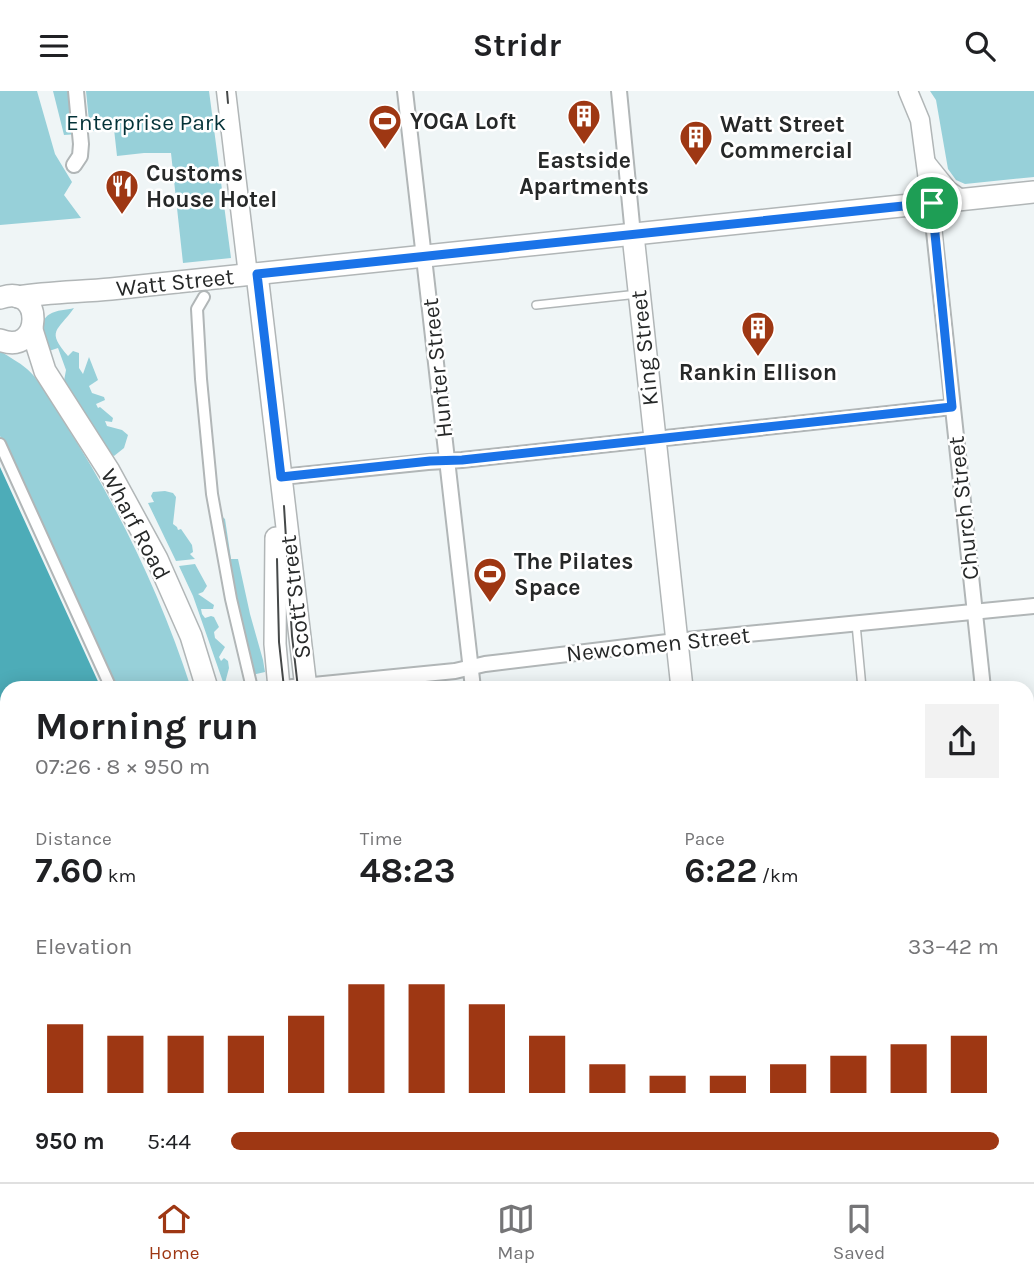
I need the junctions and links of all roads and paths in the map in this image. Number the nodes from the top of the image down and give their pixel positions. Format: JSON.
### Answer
{"nodes":[{"id":1,"x":76,"y":91,"type":"edge"},
{"id":2,"x":405,"y":91,"type":"edge"},
{"id":3,"x":619,"y":91,"type":"edge"},
{"id":4,"x":908,"y":91,"type":"edge"},
{"id":5,"x":230,"y":95,"type":"edge"},
{"id":6,"x":928,"y":164,"type":"junction"},
{"id":7,"x":74,"y":165,"type":"dead end"},
{"id":8,"x":1034,"y":192,"type":"edge"},
{"id":9,"x":962,"y":200,"type":"junction"},
{"id":10,"x":932,"y":203,"type":"junction"},
{"id":11,"x":633,"y":235,"type":"junction"},
{"id":12,"x":425,"y":256,"type":"junction"},
{"id":13,"x":252,"y":274,"type":"junction"},
{"id":14,"x":69,"y":293,"type":"junction"},
{"id":15,"x":638,"y":293,"type":"junction"},
{"id":16,"x":7,"y":295,"type":"edge"},
{"id":17,"x":204,"y":297,"type":"dead end"},
{"id":18,"x":536,"y":305,"type":"dead end"},
{"id":19,"x":33,"y":326,"type":"junction"},
{"id":20,"x":3,"y":342,"type":"edge"},
{"id":21,"x":45,"y":371,"type":"junction"},
{"id":22,"x":952,"y":407,"type":"junction"},
{"id":23,"x":654,"y":439,"type":"junction"},
{"id":24,"x":0,"y":444,"type":"edge"},
{"id":25,"x":448,"y":460,"type":"junction"},
{"id":26,"x":281,"y":477,"type":"junction"},
{"id":27,"x":1034,"y":606,"type":"edge"},
{"id":28,"x":974,"y":612,"type":"junction"},
{"id":29,"x":856,"y":623,"type":"junction"},
{"id":30,"x":676,"y":641,"type":"junction"},
{"id":31,"x":471,"y":667,"type":"junction"},
{"id":32,"x":108,"y":681,"type":"edge"},
{"id":33,"x":205,"y":681,"type":"edge"},
{"id":34,"x":250,"y":681,"type":"edge"},
{"id":35,"x":280,"y":681,"type":"edge"},
{"id":36,"x":305,"y":681,"type":"edge"},
{"id":37,"x":356,"y":681,"type":"edge"},
{"id":38,"x":472,"y":681,"type":"edge"},
{"id":39,"x":681,"y":681,"type":"edge"},
{"id":40,"x":861,"y":681,"type":"edge"},
{"id":41,"x":982,"y":681,"type":"edge"}],
"edges":[{"from":1,"to":7,"type":"street"},
{"from":2,"to":12,"type":"street","name":"Hunter Street"},
{"from":3,"to":11,"type":"street","name":"King Street"},
{"from":4,"to":6,"type":"street"},
{"from":5,"to":13,"type":"street"},
{"from":6,"to":9,"type":"street"},
{"from":6,"to":10,"type":"street"},
{"from":8,"to":9,"type":"main road","name":"Watt Street"},
{"from":9,"to":10,"type":"main road","name":"Watt Street"},
{"from":10,"to":11,"type":"main road","name":"Watt Street"},
{"from":10,"to":22,"type":"street","name":"Church Street"},
{"from":11,"to":12,"type":"main road","name":"Watt Street"},
{"from":11,"to":15,"type":"main road","name":"King Street"},
{"from":12,"to":13,"type":"main road","name":"Watt Street"},
{"from":12,"to":25,"type":"street","name":"Hunter Street"},
{"from":13,"to":14,"type":"main road","name":"Watt Street"},
{"from":13,"to":26,"type":"main road","name":"Scott Street"},
{"from":13,"to":35,"type":"main road","name":"Scott Street"},
{"from":14,"to":16,"type":"main road","name":"Watt Street"},
{"from":14,"to":19,"type":"main road"},
{"from":15,"to":18,"type":"lane"},
{"from":15,"to":23,"type":"main road","name":"King Street"},
{"from":16,"to":19,"type":"main road","name":"Wharf Road"},
{"from":17,"to":34,"type":"street"},
{"from":19,"to":20,"type":"main road"},
{"from":19,"to":21,"type":"main road","name":"Wharf Road"},
{"from":20,"to":21,"type":"main road","name":"Wharf Road"},
{"from":21,"to":33,"type":"main road","name":"Wharf Road"},
{"from":22,"to":23,"type":"street"},
{"from":22,"to":28,"type":"street","name":"Church Street"},
{"from":23,"to":25,"type":"street"},
{"from":23,"to":30,"type":"main road","name":"King Street"},
{"from":24,"to":32,"type":"street"},
{"from":25,"to":26,"type":"street"},
{"from":25,"to":31,"type":"street","name":"Hunter Street"},
{"from":26,"to":36,"type":"main road","name":"Scott Street"},
{"from":27,"to":28,"type":"street","name":"Newcomen Street"},
{"from":28,"to":29,"type":"street","name":"Newcomen Street"},
{"from":28,"to":41,"type":"street","name":"Church Street"},
{"from":29,"to":30,"type":"street","name":"Newcomen Street"},
{"from":29,"to":40,"type":"lane"},
{"from":30,"to":31,"type":"street","name":"Newcomen Street"},
{"from":30,"to":39,"type":"main road","name":"King Street"},
{"from":31,"to":37,"type":"street","name":"Newcomen Street"},
{"from":31,"to":38,"type":"street","name":"Hunter Street"}]}
